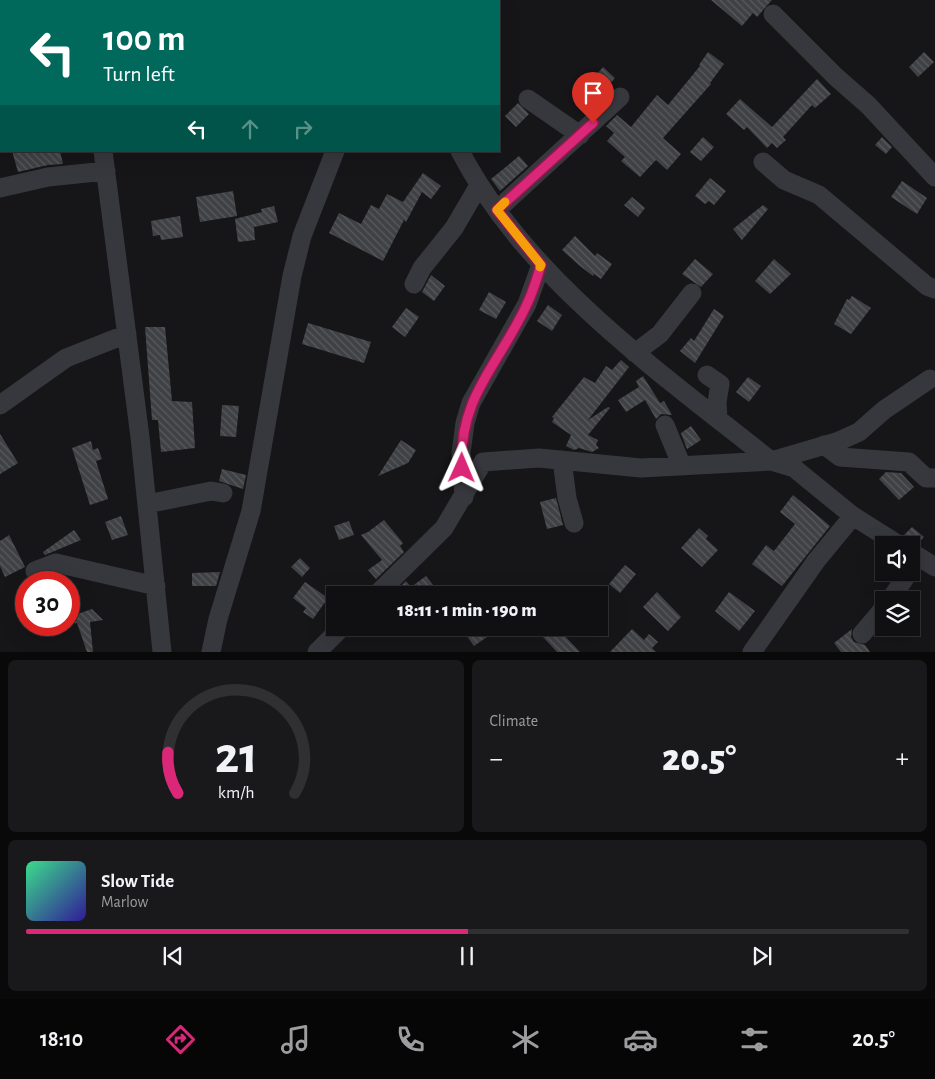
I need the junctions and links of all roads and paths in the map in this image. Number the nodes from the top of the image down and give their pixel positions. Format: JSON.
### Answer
{"nodes":[{"id":1,"x":773,"y":14,"type":"dead end"},
{"id":2,"x":620,"y":96,"type":"dead end"},
{"id":3,"x":528,"y":99,"type":"dead end"},
{"id":4,"x":580,"y":135,"type":"junction"},
{"id":5,"x":103,"y":152,"type":"edge"},
{"id":6,"x":460,"y":152,"type":"edge"},
{"id":7,"x":329,"y":155,"type":"edge"},
{"id":8,"x":763,"y":162,"type":"dead end"},
{"id":9,"x":106,"y":171,"type":"junction"},
{"id":10,"x":935,"y":177,"type":"edge"},
{"id":11,"x":478,"y":187,"type":"junction"},
{"id":12,"x":0,"y":188,"type":"edge"},
{"id":13,"x":497,"y":210,"type":"junction"},
{"id":14,"x":541,"y":265,"type":"junction"},
{"id":15,"x":414,"y":284,"type":"dead end"},
{"id":16,"x":935,"y":289,"type":"edge"},
{"id":17,"x":692,"y":293,"type":"dead end"},
{"id":18,"x":127,"y":334,"type":"junction"},
{"id":19,"x":635,"y":353,"type":"junction"},
{"id":20,"x":707,"y":375,"type":"dead end"},
{"id":21,"x":933,"y":378,"type":"edge"},
{"id":22,"x":0,"y":405,"type":"edge"},
{"id":23,"x":718,"y":418,"type":"junction"},
{"id":24,"x":665,"y":425,"type":"dead end"},
{"id":25,"x":824,"y":445,"type":"junction"},
{"id":26,"x":562,"y":460,"type":"junction"},
{"id":27,"x":771,"y":461,"type":"junction"},
{"id":28,"x":681,"y":464,"type":"junction"},
{"id":29,"x":935,"y":478,"type":"edge"},
{"id":30,"x":222,"y":493,"type":"dead end"},
{"id":31,"x":464,"y":497,"type":"junction"},
{"id":32,"x":147,"y":504,"type":"junction"},
{"id":33,"x":852,"y":516,"type":"junction"},
{"id":34,"x":574,"y":524,"type":"dead end"},
{"id":35,"x":884,"y":536,"type":"edge"},
{"id":36,"x":920,"y":564,"type":"edge"},
{"id":37,"x":935,"y":567,"type":"edge"},
{"id":38,"x":35,"y":571,"type":"dead end"},
{"id":39,"x":156,"y":586,"type":"junction"},
{"id":40,"x":385,"y":586,"type":"edge"},
{"id":41,"x":875,"y":619,"type":"edge"},
{"id":42,"x":862,"y":634,"type":"dead end"},
{"id":43,"x":333,"y":636,"type":"edge"},
{"id":44,"x":162,"y":652,"type":"edge"},
{"id":45,"x":211,"y":652,"type":"edge"},
{"id":46,"x":317,"y":652,"type":"edge"},
{"id":47,"x":752,"y":652,"type":"edge"}],
"edges":[{"from":1,"to":10,"type":"street"},
{"from":2,"to":4,"type":"street"},
{"from":3,"to":4,"type":"street"},
{"from":4,"to":13,"type":"street"},
{"from":5,"to":9,"type":"street"},
{"from":6,"to":11,"type":"street"},
{"from":7,"to":45,"type":"street"},
{"from":8,"to":16,"type":"street"},
{"from":9,"to":12,"type":"street"},
{"from":9,"to":18,"type":"street"},
{"from":11,"to":13,"type":"street"},
{"from":11,"to":15,"type":"street"},
{"from":13,"to":14,"type":"street"},
{"from":14,"to":19,"type":"street"},
{"from":14,"to":31,"type":"street"},
{"from":17,"to":19,"type":"street"},
{"from":18,"to":22,"type":"street"},
{"from":18,"to":32,"type":"street"},
{"from":19,"to":23,"type":"street"},
{"from":20,"to":23,"type":"street"},
{"from":21,"to":25,"type":"street"},
{"from":23,"to":27,"type":"street"},
{"from":24,"to":28,"type":"street"},
{"from":25,"to":27,"type":"street"},
{"from":25,"to":29,"type":"street"},
{"from":26,"to":28,"type":"street"},
{"from":26,"to":31,"type":"street"},
{"from":26,"to":34,"type":"street"},
{"from":27,"to":28,"type":"street"},
{"from":27,"to":33,"type":"street"},
{"from":30,"to":32,"type":"street"},
{"from":31,"to":40,"type":"street"},
{"from":32,"to":39,"type":"street"},
{"from":33,"to":35,"type":"street"},
{"from":33,"to":47,"type":"street"},
{"from":36,"to":37,"type":"street"},
{"from":38,"to":39,"type":"street"},
{"from":39,"to":44,"type":"street"},
{"from":41,"to":42,"type":"street"},
{"from":43,"to":46,"type":"street"}]}
